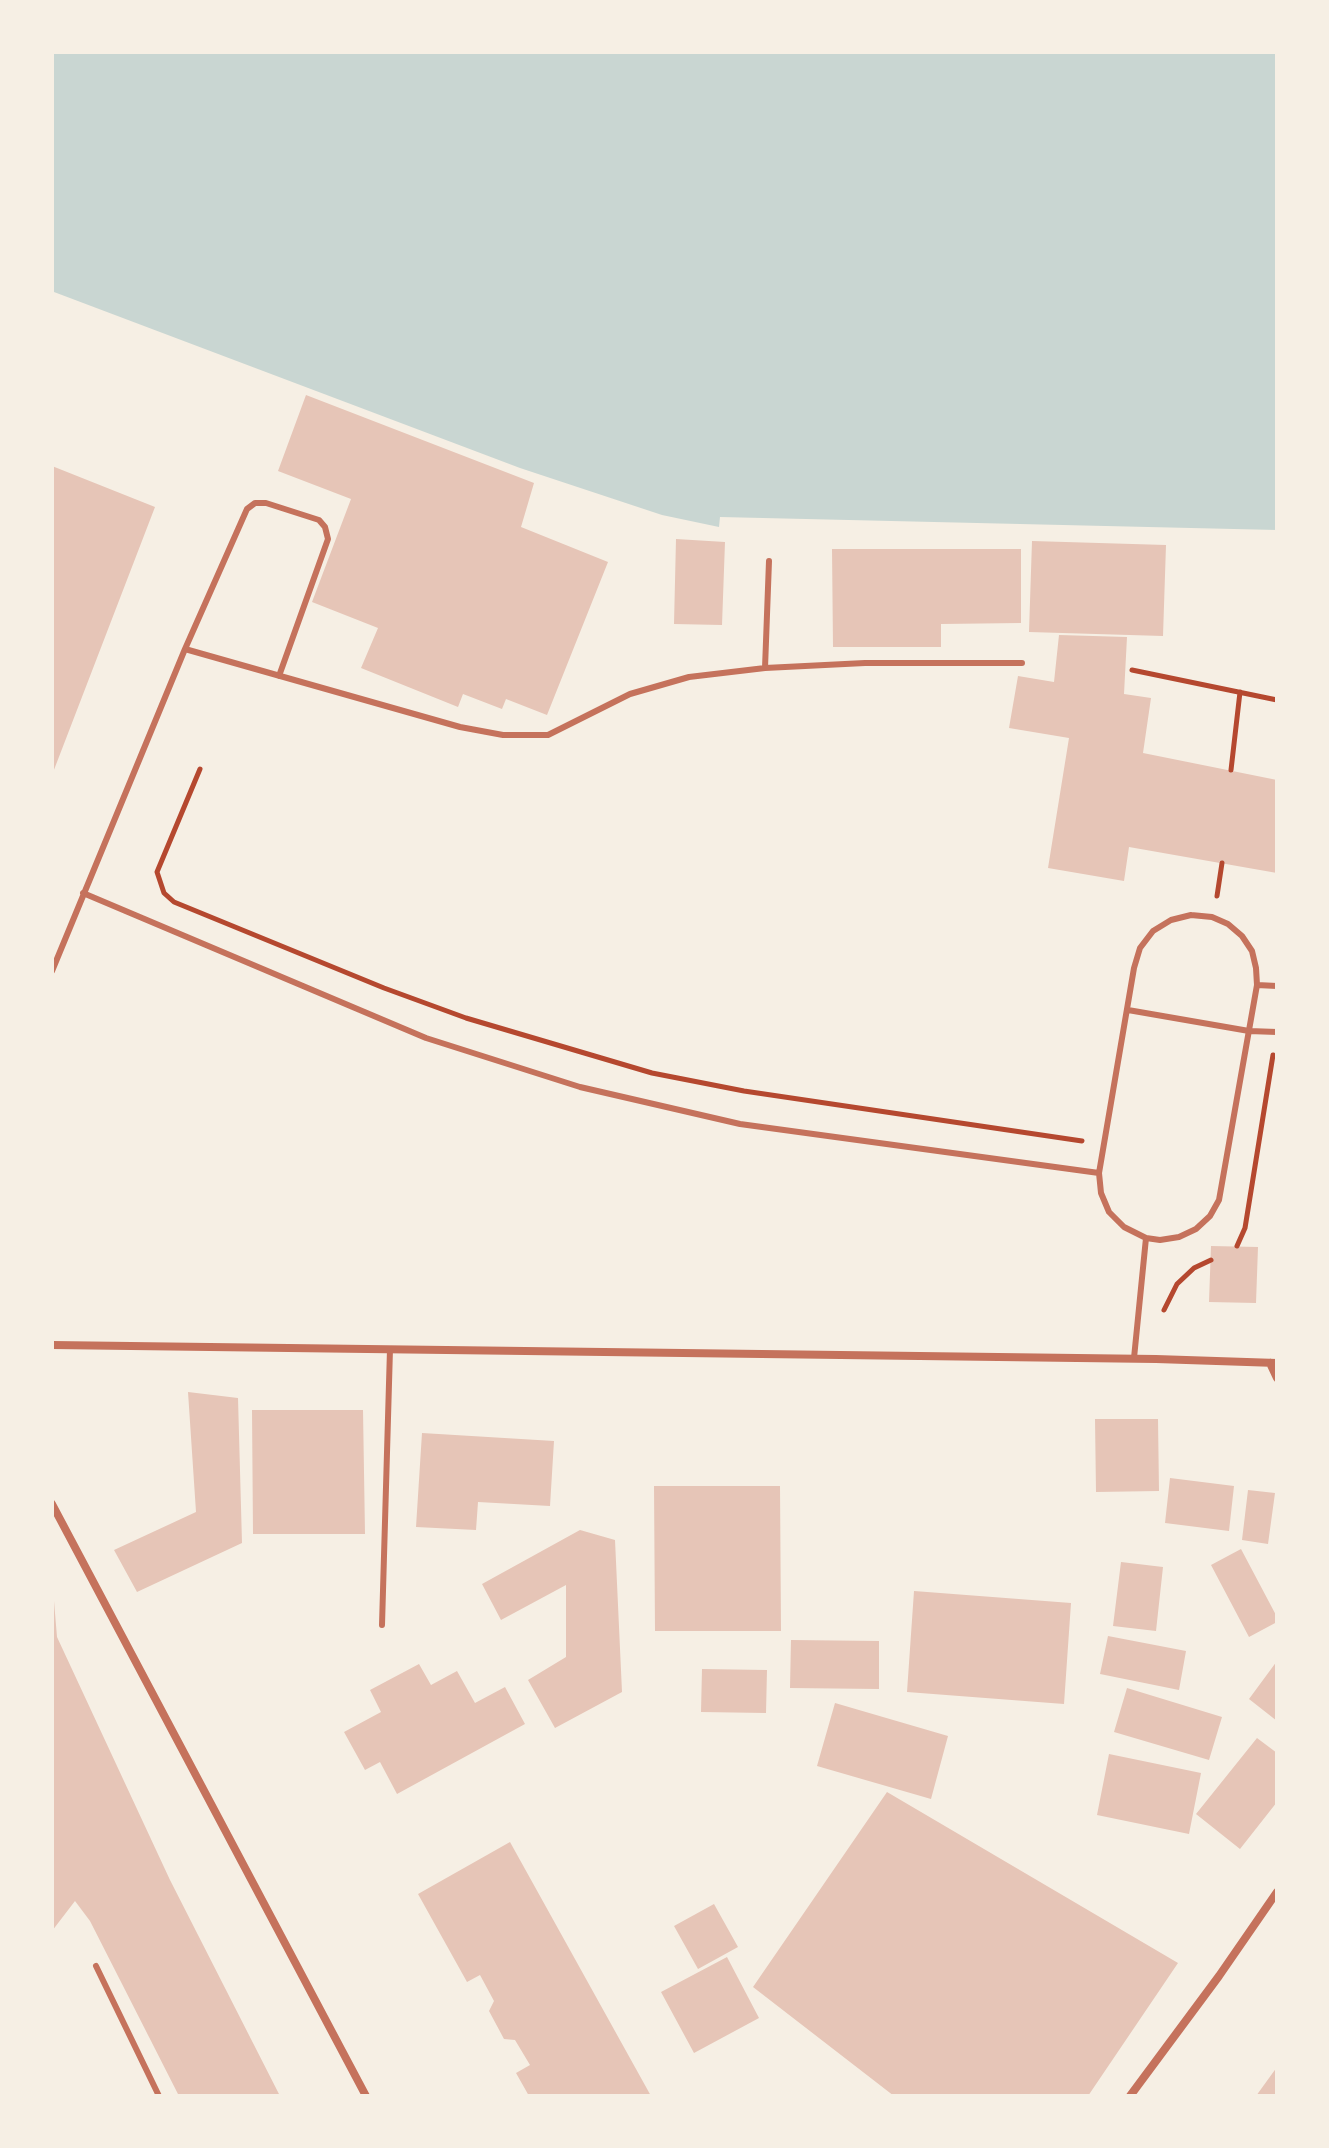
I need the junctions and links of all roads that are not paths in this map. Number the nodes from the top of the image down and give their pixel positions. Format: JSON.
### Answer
{"nodes":[{"id":1,"x":769,"y":561,"type":"dead end"},
{"id":2,"x":185,"y":649,"type":"junction"},
{"id":3,"x":1022,"y":663,"type":"dead end"},
{"id":4,"x":765,"y":668,"type":"junction"},
{"id":5,"x":279,"y":676,"type":"junction"},
{"id":6,"x":83,"y":893,"type":"junction"},
{"id":7,"x":52,"y":971,"type":"edge"},
{"id":8,"x":1257,"y":985,"type":"junction"},
{"id":9,"x":1277,"y":986,"type":"edge"},
{"id":10,"x":1128,"y":1010,"type":"junction"},
{"id":11,"x":1249,"y":1031,"type":"junction"},
{"id":12,"x":1277,"y":1032,"type":"edge"},
{"id":13,"x":1099,"y":1173,"type":"junction"},
{"id":14,"x":1146,"y":1238,"type":"junction"},
{"id":15,"x":52,"y":1345,"type":"edge"},
{"id":16,"x":390,"y":1349,"type":"junction"},
{"id":17,"x":1134,"y":1358,"type":"junction"},
{"id":18,"x":1273,"y":1363,"type":"edge"},
{"id":19,"x":1277,"y":1378,"type":"edge"},
{"id":20,"x":52,"y":1504,"type":"edge"},
{"id":21,"x":382,"y":1625,"type":"dead end"},
{"id":22,"x":1277,"y":1892,"type":"edge"},
{"id":23,"x":96,"y":1966,"type":"dead end"},
{"id":24,"x":159,"y":2096,"type":"edge"},
{"id":25,"x":366,"y":2096,"type":"edge"},
{"id":26,"x":1130,"y":2096,"type":"edge"}],
"edges":[{"from":1,"to":4,"type":"lane"},
{"from":2,"to":5,"type":"lane"},
{"from":2,"to":5,"type":"lane"},
{"from":2,"to":6,"type":"lane"},
{"from":3,"to":4,"type":"lane"},
{"from":4,"to":5,"type":"lane"},
{"from":6,"to":7,"type":"lane"},
{"from":6,"to":13,"type":"lane"},
{"from":8,"to":9,"type":"lane"},
{"from":8,"to":10,"type":"lane"},
{"from":8,"to":11,"type":"lane"},
{"from":10,"to":11,"type":"lane"},
{"from":10,"to":13,"type":"lane"},
{"from":11,"to":12,"type":"lane"},
{"from":11,"to":14,"type":"lane"},
{"from":13,"to":14,"type":"lane"},
{"from":14,"to":17,"type":"lane"},
{"from":15,"to":16,"type":"street"},
{"from":16,"to":17,"type":"street"},
{"from":16,"to":21,"type":"lane"},
{"from":17,"to":18,"type":"street"},
{"from":18,"to":19,"type":"street"},
{"from":20,"to":25,"type":"street"},
{"from":22,"to":26,"type":"street"},
{"from":23,"to":24,"type":"lane"}]}
